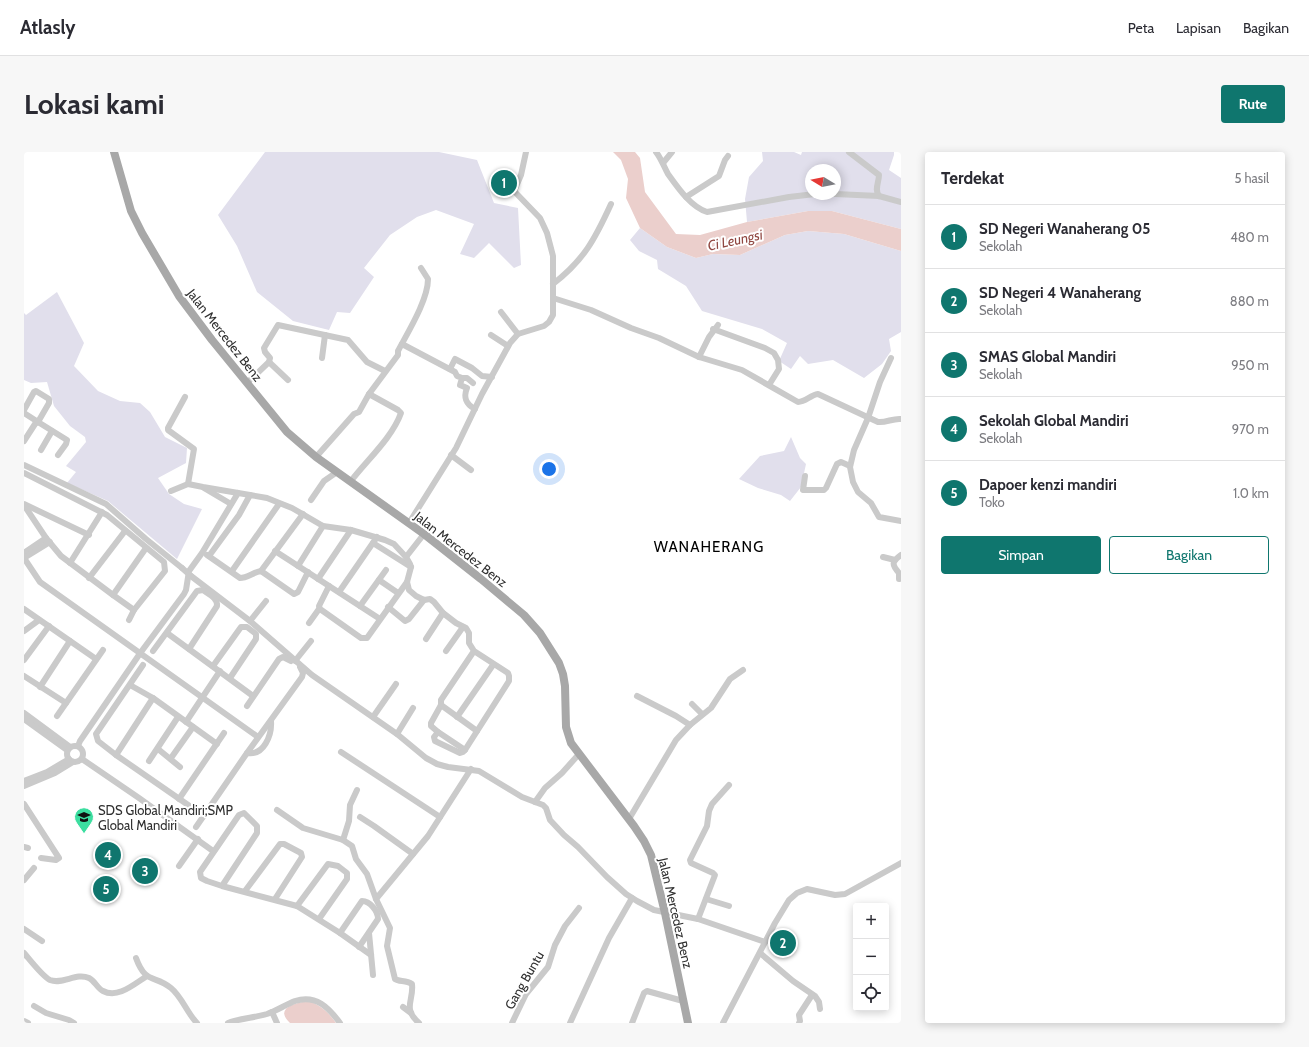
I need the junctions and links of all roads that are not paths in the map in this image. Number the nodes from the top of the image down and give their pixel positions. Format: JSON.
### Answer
{"nodes":[{"id":1,"x":114,"y":152,"type":"edge"},
{"id":2,"x":526,"y":152,"type":"edge"},
{"id":3,"x":656,"y":152,"type":"edge"},
{"id":4,"x":672,"y":152,"type":"edge"},
{"id":5,"x":850,"y":152,"type":"edge"},
{"id":6,"x":728,"y":156,"type":"dead end"},
{"id":7,"x":663,"y":163,"type":"junction"},
{"id":8,"x":841,"y":194,"type":"edge"},
{"id":9,"x":805,"y":195,"type":"edge"},
{"id":10,"x":879,"y":196,"type":"junction"},
{"id":11,"x":686,"y":197,"type":"junction"},
{"id":12,"x":901,"y":202,"type":"edge"},
{"id":13,"x":611,"y":204,"type":"dead end"},
{"id":14,"x":421,"y":268,"type":"dead end"},
{"id":15,"x":553,"y":284,"type":"junction"},
{"id":16,"x":553,"y":298,"type":"junction"},
{"id":17,"x":501,"y":312,"type":"dead end"},
{"id":18,"x":518,"y":334,"type":"junction"},
{"id":19,"x":325,"y":335,"type":"junction"},
{"id":20,"x":491,"y":335,"type":"dead end"},
{"id":21,"x":402,"y":344,"type":"junction"},
{"id":22,"x":508,"y":346,"type":"junction"},
{"id":23,"x":699,"y":357,"type":"junction"},
{"id":24,"x":322,"y":358,"type":"dead end"},
{"id":25,"x":891,"y":358,"type":"dead end"},
{"id":26,"x":269,"y":362,"type":"junction"},
{"id":27,"x":450,"y":370,"type":"junction"},
{"id":28,"x":385,"y":372,"type":"junction"},
{"id":29,"x":492,"y":377,"type":"junction"},
{"id":30,"x":462,"y":378,"type":"junction"},
{"id":31,"x":288,"y":380,"type":"dead end"},
{"id":32,"x":247,"y":383,"type":"junction"},
{"id":33,"x":474,"y":383,"type":"dead end"},
{"id":34,"x":769,"y":385,"type":"junction"},
{"id":35,"x":369,"y":394,"type":"junction"},
{"id":36,"x":185,"y":397,"type":"dead end"},
{"id":37,"x":475,"y":409,"type":"junction"},
{"id":38,"x":24,"y":410,"type":"edge"},
{"id":39,"x":24,"y":413,"type":"edge"},
{"id":40,"x":868,"y":418,"type":"junction"},
{"id":41,"x":901,"y":419,"type":"edge"},
{"id":42,"x":38,"y":422,"type":"junction"},
{"id":43,"x":52,"y":431,"type":"junction"},
{"id":44,"x":24,"y":441,"type":"edge"},
{"id":45,"x":41,"y":450,"type":"dead end"},
{"id":46,"x":58,"y":455,"type":"dead end"},
{"id":47,"x":451,"y":455,"type":"junction"},
{"id":48,"x":316,"y":457,"type":"junction"},
{"id":49,"x":24,"y":465,"type":"edge"},
{"id":50,"x":850,"y":466,"type":"junction"},
{"id":51,"x":471,"y":470,"type":"dead end"},
{"id":52,"x":337,"y":472,"type":"junction"},
{"id":53,"x":24,"y":473,"type":"edge"},
{"id":54,"x":805,"y":476,"type":"dead end"},
{"id":55,"x":351,"y":481,"type":"junction"},
{"id":56,"x":188,"y":484,"type":"junction"},
{"id":57,"x":203,"y":487,"type":"junction"},
{"id":58,"x":171,"y":491,"type":"dead end"},
{"id":59,"x":238,"y":493,"type":"junction"},
{"id":60,"x":250,"y":495,"type":"junction"},
{"id":61,"x":311,"y":500,"type":"dead end"},
{"id":62,"x":24,"y":504,"type":"edge"},
{"id":63,"x":231,"y":504,"type":"junction"},
{"id":64,"x":279,"y":504,"type":"junction"},
{"id":65,"x":102,"y":512,"type":"junction"},
{"id":66,"x":303,"y":514,"type":"junction"},
{"id":67,"x":901,"y":520,"type":"edge"},
{"id":68,"x":409,"y":523,"type":"junction"},
{"id":69,"x":323,"y":526,"type":"junction"},
{"id":70,"x":350,"y":530,"type":"junction"},
{"id":71,"x":125,"y":531,"type":"junction"},
{"id":72,"x":424,"y":534,"type":"junction"},
{"id":73,"x":89,"y":535,"type":"junction"},
{"id":74,"x":377,"y":537,"type":"junction"},
{"id":75,"x":48,"y":540,"type":"junction"},
{"id":76,"x":373,"y":543,"type":"junction"},
{"id":77,"x":146,"y":548,"type":"junction"},
{"id":78,"x":276,"y":551,"type":"junction"},
{"id":79,"x":24,"y":552,"type":"edge"},
{"id":80,"x":202,"y":553,"type":"junction"},
{"id":81,"x":901,"y":555,"type":"edge"},
{"id":82,"x":209,"y":556,"type":"junction"},
{"id":83,"x":883,"y":556,"type":"dead end"},
{"id":84,"x":406,"y":557,"type":"junction"},
{"id":85,"x":24,"y":558,"type":"edge"},
{"id":86,"x":895,"y":560,"type":"junction"},
{"id":87,"x":70,"y":563,"type":"junction"},
{"id":88,"x":298,"y":566,"type":"junction"},
{"id":89,"x":411,"y":567,"type":"junction"},
{"id":90,"x":386,"y":570,"type":"dead end"},
{"id":91,"x":232,"y":571,"type":"junction"},
{"id":92,"x":261,"y":571,"type":"junction"},
{"id":93,"x":308,"y":572,"type":"junction"},
{"id":94,"x":89,"y":578,"type":"junction"},
{"id":95,"x":318,"y":579,"type":"junction"},
{"id":96,"x":899,"y":579,"type":"dead end"},
{"id":97,"x":379,"y":580,"type":"junction"},
{"id":98,"x":407,"y":582,"type":"junction"},
{"id":99,"x":330,"y":586,"type":"junction"},
{"id":100,"x":339,"y":592,"type":"junction"},
{"id":101,"x":398,"y":593,"type":"junction"},
{"id":102,"x":113,"y":595,"type":"junction"},
{"id":103,"x":424,"y":600,"type":"junction"},
{"id":104,"x":266,"y":601,"type":"dead end"},
{"id":105,"x":360,"y":606,"type":"junction"},
{"id":106,"x":388,"y":607,"type":"junction"},
{"id":107,"x":24,"y":608,"type":"edge"},
{"id":108,"x":320,"y":609,"type":"junction"},
{"id":109,"x":134,"y":610,"type":"junction"},
{"id":110,"x":443,"y":613,"type":"junction"},
{"id":111,"x":380,"y":619,"type":"junction"},
{"id":112,"x":39,"y":620,"type":"junction"},
{"id":113,"x":129,"y":620,"type":"dead end"},
{"id":114,"x":250,"y":621,"type":"junction"},
{"id":115,"x":309,"y":623,"type":"dead end"},
{"id":116,"x":49,"y":626,"type":"junction"},
{"id":117,"x":463,"y":627,"type":"junction"},
{"id":118,"x":24,"y":631,"type":"edge"},
{"id":119,"x":167,"y":633,"type":"junction"},
{"id":120,"x":426,"y":639,"type":"dead end"},
{"id":121,"x":70,"y":641,"type":"junction"},
{"id":122,"x":311,"y":641,"type":"dead end"},
{"id":123,"x":189,"y":649,"type":"junction"},
{"id":124,"x":103,"y":650,"type":"dead end"},
{"id":125,"x":152,"y":651,"type":"dead end"},
{"id":126,"x":446,"y":651,"type":"dead end"},
{"id":127,"x":474,"y":651,"type":"junction"},
{"id":128,"x":141,"y":652,"type":"junction"},
{"id":129,"x":96,"y":659,"type":"junction"},
{"id":130,"x":24,"y":660,"type":"edge"},
{"id":131,"x":295,"y":661,"type":"junction"},
{"id":132,"x":143,"y":665,"type":"dead end"},
{"id":133,"x":493,"y":665,"type":"junction"},
{"id":134,"x":213,"y":666,"type":"junction"},
{"id":135,"x":743,"y":670,"type":"dead end"},
{"id":136,"x":220,"y":671,"type":"junction"},
{"id":137,"x":24,"y":676,"type":"edge"},
{"id":138,"x":230,"y":678,"type":"junction"},
{"id":139,"x":396,"y":684,"type":"dead end"},
{"id":140,"x":130,"y":685,"type":"junction"},
{"id":141,"x":40,"y":687,"type":"junction"},
{"id":142,"x":253,"y":696,"type":"junction"},
{"id":143,"x":637,"y":696,"type":"dead end"},
{"id":144,"x":202,"y":697,"type":"junction"},
{"id":145,"x":152,"y":698,"type":"junction"},
{"id":146,"x":66,"y":703,"type":"junction"},
{"id":147,"x":692,"y":704,"type":"dead end"},
{"id":148,"x":441,"y":705,"type":"junction"},
{"id":149,"x":247,"y":706,"type":"dead end"},
{"id":150,"x":413,"y":708,"type":"dead end"},
{"id":151,"x":24,"y":713,"type":"edge"},
{"id":152,"x":702,"y":714,"type":"junction"},
{"id":153,"x":57,"y":716,"type":"dead end"},
{"id":154,"x":178,"y":717,"type":"junction"},
{"id":155,"x":373,"y":717,"type":"junction"},
{"id":156,"x":457,"y":717,"type":"junction"},
{"id":157,"x":24,"y":719,"type":"edge"},
{"id":158,"x":271,"y":721,"type":"junction"},
{"id":159,"x":186,"y":722,"type":"junction"},
{"id":160,"x":690,"y":725,"type":"junction"},
{"id":161,"x":192,"y":727,"type":"junction"},
{"id":162,"x":477,"y":731,"type":"junction"},
{"id":163,"x":438,"y":732,"type":"junction"},
{"id":164,"x":224,"y":733,"type":"dead end"},
{"id":165,"x":398,"y":734,"type":"junction"},
{"id":166,"x":258,"y":737,"type":"junction"},
{"id":167,"x":217,"y":744,"type":"junction"},
{"id":168,"x":78,"y":746,"type":"junction"},
{"id":169,"x":68,"y":749,"type":"junction"},
{"id":170,"x":158,"y":749,"type":"junction"},
{"id":171,"x":465,"y":750,"type":"junction"},
{"id":172,"x":341,"y":752,"type":"dead end"},
{"id":173,"x":247,"y":753,"type":"junction"},
{"id":174,"x":579,"y":754,"type":"junction"},
{"id":175,"x":116,"y":755,"type":"junction"},
{"id":176,"x":171,"y":758,"type":"junction"},
{"id":177,"x":82,"y":759,"type":"junction"},
{"id":178,"x":71,"y":761,"type":"junction"},
{"id":179,"x":149,"y":761,"type":"dead end"},
{"id":180,"x":180,"y":767,"type":"dead end"},
{"id":181,"x":471,"y":769,"type":"junction"},
{"id":182,"x":24,"y":781,"type":"edge"},
{"id":183,"x":729,"y":785,"type":"dead end"},
{"id":184,"x":24,"y":786,"type":"edge"},
{"id":185,"x":357,"y":790,"type":"dead end"},
{"id":186,"x":179,"y":799,"type":"junction"},
{"id":187,"x":535,"y":802,"type":"junction"},
{"id":188,"x":24,"y":804,"type":"edge"},
{"id":189,"x":277,"y":810,"type":"dead end"},
{"id":190,"x":204,"y":816,"type":"junction"},
{"id":191,"x":360,"y":817,"type":"dead end"},
{"id":192,"x":440,"y":817,"type":"junction"},
{"id":193,"x":629,"y":819,"type":"junction"},
{"id":194,"x":196,"y":827,"type":"dead end"},
{"id":195,"x":198,"y":839,"type":"junction"},
{"id":196,"x":343,"y":840,"type":"junction"},
{"id":197,"x":213,"y":850,"type":"junction"},
{"id":198,"x":414,"y":854,"type":"junction"},
{"id":199,"x":42,"y":858,"type":"dead end"},
{"id":200,"x":901,"y":863,"type":"edge"},
{"id":201,"x":179,"y":866,"type":"dead end"},
{"id":202,"x":34,"y":868,"type":"dead end"},
{"id":203,"x":24,"y":880,"type":"edge"},
{"id":204,"x":222,"y":886,"type":"junction"},
{"id":205,"x":245,"y":892,"type":"junction"},
{"id":206,"x":632,"y":898,"type":"junction"},
{"id":207,"x":274,"y":899,"type":"junction"},
{"id":208,"x":376,"y":899,"type":"junction"},
{"id":209,"x":706,"y":899,"type":"junction"},
{"id":210,"x":297,"y":906,"type":"junction"},
{"id":211,"x":729,"y":906,"type":"dead end"},
{"id":212,"x":579,"y":908,"type":"dead end"},
{"id":213,"x":665,"y":913,"type":"junction"},
{"id":214,"x":319,"y":919,"type":"junction"},
{"id":215,"x":698,"y":919,"type":"junction"},
{"id":216,"x":24,"y":929,"type":"edge"},
{"id":217,"x":340,"y":933,"type":"junction"},
{"id":218,"x":369,"y":933,"type":"junction"},
{"id":219,"x":42,"y":941,"type":"dead end"},
{"id":220,"x":765,"y":942,"type":"junction"},
{"id":221,"x":360,"y":947,"type":"junction"},
{"id":222,"x":24,"y":953,"type":"edge"},
{"id":223,"x":760,"y":953,"type":"junction"},
{"id":224,"x":371,"y":955,"type":"junction"},
{"id":225,"x":136,"y":958,"type":"dead end"},
{"id":226,"x":373,"y":974,"type":"dead end"},
{"id":227,"x":147,"y":976,"type":"junction"},
{"id":228,"x":812,"y":995,"type":"junction"},
{"id":229,"x":683,"y":1001,"type":"junction"},
{"id":230,"x":34,"y":1006,"type":"dead end"},
{"id":231,"x":403,"y":1008,"type":"dead end"},
{"id":232,"x":820,"y":1009,"type":"dead end"},
{"id":233,"x":272,"y":1012,"type":"junction"},
{"id":234,"x":411,"y":1013,"type":"junction"},
{"id":235,"x":24,"y":1021,"type":"edge"},
{"id":236,"x":28,"y":1023,"type":"edge"},
{"id":237,"x":73,"y":1023,"type":"edge"},
{"id":238,"x":197,"y":1023,"type":"edge"},
{"id":239,"x":228,"y":1023,"type":"edge"},
{"id":240,"x":277,"y":1023,"type":"edge"},
{"id":241,"x":340,"y":1023,"type":"edge"},
{"id":242,"x":419,"y":1023,"type":"edge"},
{"id":243,"x":512,"y":1023,"type":"edge"},
{"id":244,"x":570,"y":1023,"type":"edge"},
{"id":245,"x":632,"y":1023,"type":"edge"},
{"id":246,"x":688,"y":1023,"type":"edge"},
{"id":247,"x":723,"y":1023,"type":"edge"},
{"id":248,"x":799,"y":1023,"type":"edge"}],
"edges":[{"from":1,"to":32,"type":"main road","name":"Jalan Mercedez Benz"},
{"from":2,"to":15,"type":"street"},
{"from":3,"to":7,"type":"street"},
{"from":4,"to":7,"type":"street"},
{"from":5,"to":10,"type":"street"},
{"from":6,"to":11,"type":"street"},
{"from":7,"to":11,"type":"street"},
{"from":8,"to":10,"type":"street"},
{"from":9,"to":11,"type":"street"},
{"from":10,"to":12,"type":"street"},
{"from":13,"to":15,"type":"street"},
{"from":14,"to":21,"type":"street"},
{"from":15,"to":16,"type":"street"},
{"from":16,"to":18,"type":"street"},
{"from":16,"to":23,"type":"street"},
{"from":17,"to":18,"type":"street"},
{"from":18,"to":22,"type":"street"},
{"from":19,"to":24,"type":"street"},
{"from":19,"to":26,"type":"street"},
{"from":19,"to":28,"type":"street"},
{"from":20,"to":22,"type":"street"},
{"from":21,"to":27,"type":"street"},
{"from":21,"to":28,"type":"street"},
{"from":22,"to":29,"type":"street"},
{"from":23,"to":34,"type":"street"},
{"from":23,"to":34,"type":"street"},
{"from":25,"to":40,"type":"street"},
{"from":26,"to":31,"type":"street"},
{"from":26,"to":32,"type":"street"},
{"from":27,"to":29,"type":"street"},
{"from":27,"to":30,"type":"street"},
{"from":28,"to":35,"type":"street"},
{"from":29,"to":37,"type":"street"},
{"from":30,"to":33,"type":"street"},
{"from":30,"to":37,"type":"street"},
{"from":32,"to":48,"type":"main road","name":"Jalan Mercedez Benz"},
{"from":34,"to":40,"type":"street"},
{"from":35,"to":48,"type":"street"},
{"from":35,"to":55,"type":"street"},
{"from":36,"to":56,"type":"street"},
{"from":37,"to":47,"type":"street"},
{"from":38,"to":42,"type":"street"},
{"from":39,"to":42,"type":"street"},
{"from":40,"to":41,"type":"street"},
{"from":40,"to":50,"type":"street"},
{"from":42,"to":43,"type":"street"},
{"from":42,"to":44,"type":"street"},
{"from":43,"to":45,"type":"street"},
{"from":43,"to":46,"type":"street"},
{"from":47,"to":51,"type":"street"},
{"from":47,"to":68,"type":"street"},
{"from":48,"to":52,"type":"main road","name":"Jalan Mercedez Benz"},
{"from":49,"to":114,"type":"street","bridge":true},
{"from":50,"to":54,"type":"street"},
{"from":50,"to":67,"type":"street"},
{"from":52,"to":55,"type":"main road","name":"Jalan Mercedez Benz"},
{"from":52,"to":61,"type":"street"},
{"from":53,"to":65,"type":"street"},
{"from":55,"to":68,"type":"main road","name":"Jalan Mercedez Benz"},
{"from":56,"to":57,"type":"street"},
{"from":56,"to":58,"type":"street"},
{"from":57,"to":59,"type":"street"},
{"from":57,"to":63,"type":"street"},
{"from":59,"to":60,"type":"street"},
{"from":59,"to":63,"type":"street"},
{"from":60,"to":64,"type":"street"},
{"from":60,"to":82,"type":"street"},
{"from":62,"to":73,"type":"street"},
{"from":62,"to":75,"type":"street"},
{"from":63,"to":80,"type":"street"},
{"from":64,"to":66,"type":"street"},
{"from":64,"to":91,"type":"street"},
{"from":65,"to":71,"type":"street"},
{"from":65,"to":73,"type":"street"},
{"from":66,"to":69,"type":"street"},
{"from":66,"to":78,"type":"street"},
{"from":68,"to":72,"type":"main road","name":"Jalan Mercedez Benz"},
{"from":69,"to":70,"type":"street"},
{"from":69,"to":88,"type":"street"},
{"from":70,"to":74,"type":"street"},
{"from":70,"to":95,"type":"street"},
{"from":71,"to":77,"type":"street"},
{"from":71,"to":94,"type":"street"},
{"from":72,"to":84,"type":"street"},
{"from":72,"to":174,"type":"main road","name":"Jalan Mercedez Benz"},
{"from":73,"to":87,"type":"street"},
{"from":74,"to":76,"type":"street"},
{"from":74,"to":84,"type":"street"},
{"from":75,"to":79,"type":"street"},
{"from":75,"to":85,"type":"street"},
{"from":75,"to":87,"type":"street"},
{"from":76,"to":89,"type":"street"},
{"from":76,"to":100,"type":"street"},
{"from":77,"to":102,"type":"street"},
{"from":77,"to":109,"type":"street"},
{"from":78,"to":88,"type":"street"},
{"from":78,"to":92,"type":"street"},
{"from":80,"to":82,"type":"street"},
{"from":80,"to":128,"type":"street"},
{"from":81,"to":86,"type":"street"},
{"from":82,"to":91,"type":"street"},
{"from":83,"to":86,"type":"street"},
{"from":84,"to":89,"type":"street"},
{"from":85,"to":128,"type":"street"},
{"from":86,"to":96,"type":"street"},
{"from":87,"to":94,"type":"street"},
{"from":88,"to":93,"type":"street"},
{"from":89,"to":98,"type":"street"},
{"from":90,"to":97,"type":"street"},
{"from":91,"to":92,"type":"street"},
{"from":92,"to":93,"type":"street"},
{"from":93,"to":95,"type":"street"},
{"from":94,"to":102,"type":"street"},
{"from":95,"to":99,"type":"street"},
{"from":97,"to":101,"type":"street"},
{"from":97,"to":105,"type":"street"},
{"from":98,"to":101,"type":"street"},
{"from":98,"to":103,"type":"street"},
{"from":99,"to":100,"type":"street"},
{"from":99,"to":108,"type":"street"},
{"from":100,"to":105,"type":"street"},
{"from":101,"to":106,"type":"street"},
{"from":102,"to":109,"type":"street"},
{"from":103,"to":106,"type":"street"},
{"from":103,"to":110,"type":"street"},
{"from":104,"to":114,"type":"street"},
{"from":105,"to":111,"type":"street"},
{"from":106,"to":111,"type":"street"},
{"from":107,"to":112,"type":"street"},
{"from":108,"to":111,"type":"street"},
{"from":108,"to":115,"type":"street"},
{"from":109,"to":113,"type":"street"},
{"from":110,"to":117,"type":"street"},
{"from":110,"to":120,"type":"street"},
{"from":112,"to":116,"type":"street"},
{"from":112,"to":118,"type":"street"},
{"from":114,"to":131,"type":"street"},
{"from":116,"to":121,"type":"street"},
{"from":116,"to":130,"type":"street"},
{"from":117,"to":126,"type":"street"},
{"from":117,"to":127,"type":"street"},
{"from":119,"to":123,"type":"street"},
{"from":119,"to":123,"type":"street"},
{"from":119,"to":125,"type":"street"},
{"from":121,"to":129,"type":"street"},
{"from":121,"to":141,"type":"street"},
{"from":122,"to":131,"type":"street"},
{"from":123,"to":134,"type":"street"},
{"from":124,"to":129,"type":"street"},
{"from":127,"to":133,"type":"street"},
{"from":127,"to":148,"type":"street"},
{"from":128,"to":144,"type":"street"},
{"from":128,"to":168,"type":"street"},
{"from":129,"to":146,"type":"street"},
{"from":131,"to":155,"type":"street"},
{"from":132,"to":140,"type":"street"},
{"from":133,"to":156,"type":"street"},
{"from":133,"to":162,"type":"street"},
{"from":134,"to":136,"type":"street"},
{"from":134,"to":138,"type":"street"},
{"from":135,"to":152,"type":"street"},
{"from":136,"to":138,"type":"street"},
{"from":136,"to":144,"type":"street"},
{"from":137,"to":141,"type":"street"},
{"from":138,"to":142,"type":"street"},
{"from":139,"to":155,"type":"street"},
{"from":140,"to":145,"type":"street"},
{"from":140,"to":175,"type":"street"},
{"from":141,"to":146,"type":"street"},
{"from":142,"to":149,"type":"street"},
{"from":142,"to":158,"type":"street"},
{"from":143,"to":160,"type":"street"},
{"from":144,"to":159,"type":"street"},
{"from":144,"to":166,"type":"street"},
{"from":145,"to":154,"type":"street"},
{"from":145,"to":175,"type":"street"},
{"from":146,"to":153,"type":"street"},
{"from":147,"to":152,"type":"street"},
{"from":148,"to":156,"type":"street"},
{"from":148,"to":163,"type":"street"},
{"from":150,"to":165,"type":"street"},
{"from":151,"to":169,"type":"street"},
{"from":152,"to":160,"type":"street"},
{"from":154,"to":159,"type":"street"},
{"from":154,"to":170,"type":"street"},
{"from":155,"to":165,"type":"street"},
{"from":156,"to":162,"type":"street"},
{"from":157,"to":169,"type":"street"},
{"from":158,"to":166,"type":"street"},
{"from":158,"to":173,"type":"street"},
{"from":159,"to":161,"type":"street"},
{"from":160,"to":193,"type":"street"},
{"from":161,"to":167,"type":"street"},
{"from":161,"to":176,"type":"street"},
{"from":162,"to":171,"type":"street"},
{"from":163,"to":171,"type":"street"},
{"from":163,"to":171,"type":"street"},
{"from":164,"to":167,"type":"street"},
{"from":165,"to":181,"type":"street"},
{"from":166,"to":173,"type":"street"},
{"from":167,"to":186,"type":"street"},
{"from":168,"to":169,"type":"street"},
{"from":168,"to":177,"type":"street"},
{"from":169,"to":178,"type":"street"},
{"from":170,"to":176,"type":"street"},
{"from":170,"to":179,"type":"street"},
{"from":172,"to":192,"type":"street"},
{"from":173,"to":190,"type":"street"},
{"from":174,"to":187,"type":"street"},
{"from":174,"to":193,"type":"main road","name":"Jalan Mercedez Benz"},
{"from":175,"to":186,"type":"street"},
{"from":176,"to":180,"type":"street"},
{"from":177,"to":178,"type":"street"},
{"from":177,"to":195,"type":"street"},
{"from":178,"to":182,"type":"street"},
{"from":178,"to":184,"type":"street"},
{"from":181,"to":187,"type":"street"},
{"from":181,"to":192,"type":"street"},
{"from":183,"to":209,"type":"street"},
{"from":185,"to":196,"type":"street"},
{"from":186,"to":190,"type":"street"},
{"from":187,"to":206,"type":"street"},
{"from":188,"to":199,"type":"street"},
{"from":189,"to":196,"type":"street"},
{"from":190,"to":194,"type":"street"},
{"from":191,"to":198,"type":"street"},
{"from":192,"to":198,"type":"street"},
{"from":193,"to":213,"type":"main road","name":"Jalan Mercedez Benz"},
{"from":195,"to":197,"type":"street"},
{"from":195,"to":201,"type":"street"},
{"from":196,"to":208,"type":"street"},
{"from":197,"to":204,"type":"street"},
{"from":197,"to":204,"type":"street"},
{"from":198,"to":208,"type":"street"},
{"from":200,"to":220,"type":"street"},
{"from":202,"to":203,"type":"street"},
{"from":204,"to":205,"type":"street"},
{"from":205,"to":207,"type":"street"},
{"from":205,"to":207,"type":"street"},
{"from":206,"to":213,"type":"street"},
{"from":206,"to":244,"type":"street"},
{"from":207,"to":210,"type":"street"},
{"from":208,"to":234,"type":"street"},
{"from":209,"to":211,"type":"street"},
{"from":209,"to":215,"type":"street"},
{"from":210,"to":214,"type":"street"},
{"from":210,"to":214,"type":"street"},
{"from":212,"to":243,"type":"street","name":"Gang Buntu"},
{"from":213,"to":215,"type":"street"},
{"from":213,"to":229,"type":"main road","name":"Jalan Mercedez Benz"},
{"from":214,"to":217,"type":"street"},
{"from":215,"to":220,"type":"street"},
{"from":216,"to":219,"type":"street"},
{"from":217,"to":218,"type":"street"},
{"from":217,"to":221,"type":"street"},
{"from":218,"to":221,"type":"street"},
{"from":218,"to":224,"type":"street"},
{"from":220,"to":223,"type":"street"},
{"from":221,"to":224,"type":"street"},
{"from":222,"to":227,"type":"street"},
{"from":223,"to":228,"type":"street"},
{"from":223,"to":247,"type":"street"},
{"from":224,"to":226,"type":"street"},
{"from":225,"to":227,"type":"street"},
{"from":227,"to":238,"type":"street"},
{"from":228,"to":232,"type":"street"},
{"from":228,"to":248,"type":"street"},
{"from":229,"to":245,"type":"street"},
{"from":229,"to":246,"type":"main road","name":"Jalan Mercedez Benz"},
{"from":230,"to":237,"type":"street"},
{"from":231,"to":234,"type":"street"},
{"from":233,"to":239,"type":"street"},
{"from":233,"to":240,"type":"street"},
{"from":233,"to":241,"type":"street"},
{"from":234,"to":242,"type":"street"},
{"from":235,"to":236,"type":"street"}]}
